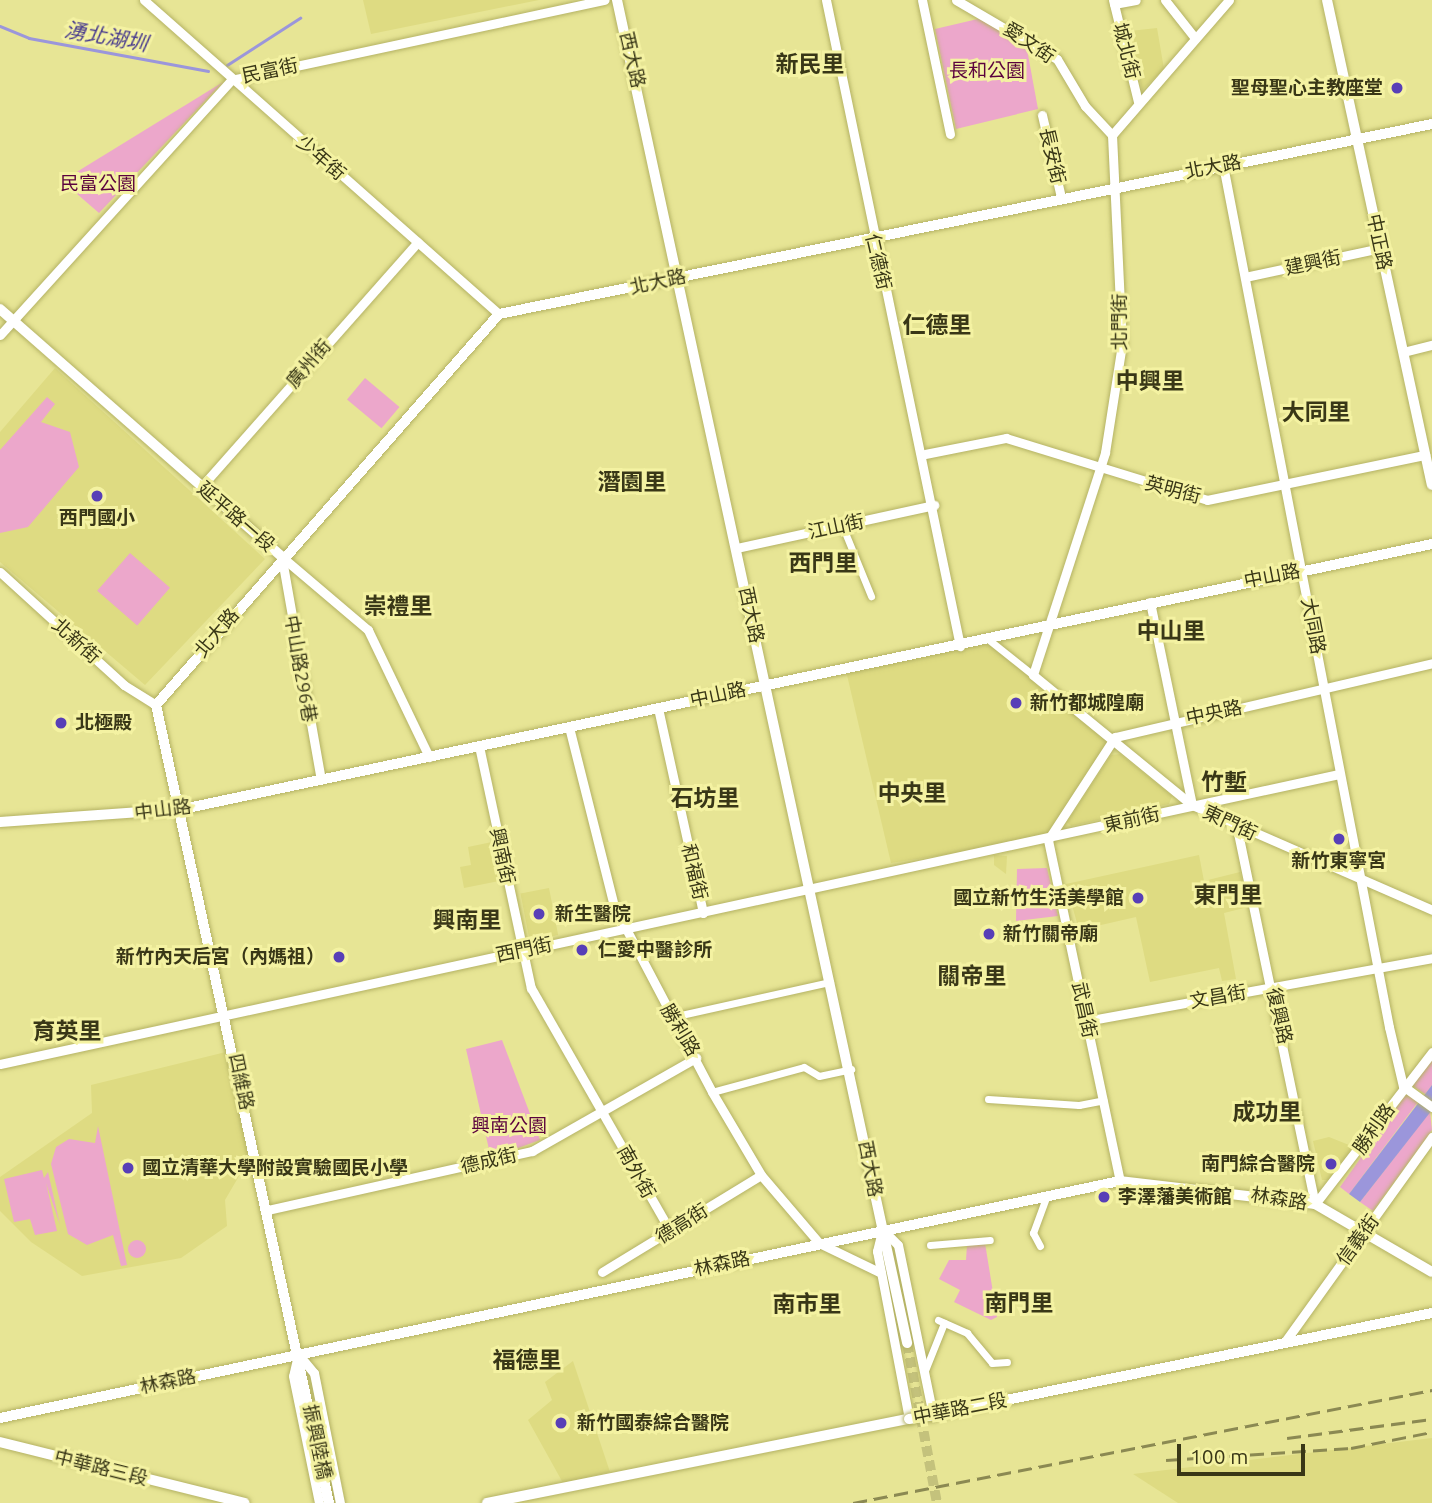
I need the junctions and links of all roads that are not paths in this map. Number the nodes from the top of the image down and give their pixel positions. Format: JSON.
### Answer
{"nodes":[{"id":1,"x":144,"y":0,"type":"edge"},
{"id":2,"x":605,"y":0,"type":"edge"},
{"id":3,"x":617,"y":0,"type":"edge"},
{"id":4,"x":826,"y":0,"type":"edge"},
{"id":5,"x":922,"y":0,"type":"edge"},
{"id":6,"x":956,"y":0,"type":"edge"},
{"id":7,"x":1136,"y":0,"type":"edge"},
{"id":8,"x":1165,"y":0,"type":"edge"},
{"id":9,"x":1229,"y":0,"type":"edge"},
{"id":10,"x":1327,"y":0,"type":"edge"},
{"id":11,"x":1114,"y":2,"type":"edge"},
{"id":12,"x":1195,"y":37,"type":"junction"},
{"id":13,"x":230,"y":80,"type":"junction"},
{"id":14,"x":1138,"y":102,"type":"junction"},
{"id":15,"x":1042,"y":114,"type":"dead end"},
{"id":16,"x":1432,"y":124,"type":"edge"},
{"id":17,"x":950,"y":134,"type":"dead end"},
{"id":18,"x":1112,"y":135,"type":"junction"},
{"id":19,"x":1357,"y":139,"type":"junction"},
{"id":20,"x":1223,"y":165,"type":"junction"},
{"id":21,"x":1117,"y":187,"type":"junction"},
{"id":22,"x":1061,"y":197,"type":"junction"},
{"id":23,"x":872,"y":237,"type":"junction"},
{"id":24,"x":418,"y":242,"type":"junction"},
{"id":25,"x":1380,"y":248,"type":"junction"},
{"id":26,"x":680,"y":277,"type":"junction"},
{"id":27,"x":1245,"y":277,"type":"junction"},
{"id":28,"x":0,"y":309,"type":"edge"},
{"id":29,"x":499,"y":314,"type":"junction"},
{"id":30,"x":13,"y":320,"type":"junction"},
{"id":31,"x":0,"y":335,"type":"edge"},
{"id":32,"x":1432,"y":345,"type":"edge"},
{"id":33,"x":1403,"y":352,"type":"junction"},
{"id":34,"x":925,"y":454,"type":"junction"},
{"id":35,"x":1425,"y":454,"type":"junction"},
{"id":36,"x":1100,"y":469,"type":"junction"},
{"id":37,"x":1286,"y":484,"type":"junction"},
{"id":38,"x":1432,"y":485,"type":"edge"},
{"id":39,"x":201,"y":486,"type":"junction"},
{"id":40,"x":934,"y":505,"type":"junction"},
{"id":41,"x":842,"y":525,"type":"junction"},
{"id":42,"x":1432,"y":544,"type":"edge"},
{"id":43,"x":737,"y":548,"type":"junction"},
{"id":44,"x":282,"y":557,"type":"junction"},
{"id":45,"x":1303,"y":570,"type":"junction"},
{"id":46,"x":0,"y":572,"type":"edge"},
{"id":47,"x":871,"y":596,"type":"dead end"},
{"id":48,"x":1150,"y":602,"type":"junction"},
{"id":49,"x":1051,"y":626,"type":"junction"},
{"id":50,"x":989,"y":640,"type":"junction"},
{"id":51,"x":960,"y":646,"type":"junction"},
{"id":52,"x":1432,"y":663,"type":"edge"},
{"id":53,"x":1033,"y":675,"type":"junction"},
{"id":54,"x":766,"y":685,"type":"junction"},
{"id":55,"x":1326,"y":689,"type":"junction"},
{"id":56,"x":156,"y":705,"type":"junction"},
{"id":57,"x":658,"y":708,"type":"junction"},
{"id":58,"x":1174,"y":722,"type":"junction"},
{"id":59,"x":569,"y":727,"type":"junction"},
{"id":60,"x":1115,"y":737,"type":"junction"},
{"id":61,"x":479,"y":746,"type":"junction"},
{"id":62,"x":429,"y":757,"type":"junction"},
{"id":63,"x":1339,"y":774,"type":"junction"},
{"id":64,"x":320,"y":780,"type":"junction"},
{"id":65,"x":1192,"y":806,"type":"junction"},
{"id":66,"x":183,"y":809,"type":"junction"},
{"id":67,"x":0,"y":822,"type":"edge"},
{"id":68,"x":1237,"y":828,"type":"junction"},
{"id":69,"x":1048,"y":840,"type":"junction"},
{"id":70,"x":1360,"y":878,"type":"junction"},
{"id":71,"x":810,"y":889,"type":"junction"},
{"id":72,"x":1432,"y":910,"type":"edge"},
{"id":73,"x":703,"y":913,"type":"junction"},
{"id":74,"x":624,"y":928,"type":"junction"},
{"id":75,"x":523,"y":951,"type":"junction"},
{"id":76,"x":1432,"y":958,"type":"edge"},
{"id":77,"x":1378,"y":966,"type":"junction"},
{"id":78,"x":830,"y":982,"type":"junction"},
{"id":79,"x":1273,"y":987,"type":"junction"},
{"id":80,"x":226,"y":1013,"type":"junction"},
{"id":81,"x":672,"y":1017,"type":"junction"},
{"id":82,"x":1086,"y":1021,"type":"junction"},
{"id":83,"x":1432,"y":1052,"type":"edge"},
{"id":84,"x":696,"y":1058,"type":"junction"},
{"id":85,"x":0,"y":1065,"type":"edge"},
{"id":86,"x":850,"y":1069,"type":"junction"},
{"id":87,"x":1403,"y":1086,"type":"junction"},
{"id":88,"x":712,"y":1092,"type":"junction"},
{"id":89,"x":988,"y":1099,"type":"dead end"},
{"id":90,"x":1104,"y":1100,"type":"junction"},
{"id":91,"x":1432,"y":1107,"type":"edge"},
{"id":92,"x":603,"y":1113,"type":"junction"},
{"id":93,"x":1432,"y":1137,"type":"edge"},
{"id":94,"x":761,"y":1175,"type":"junction"},
{"id":95,"x":1120,"y":1181,"type":"junction"},
{"id":96,"x":1047,"y":1195,"type":"junction"},
{"id":97,"x":1315,"y":1204,"type":"junction"},
{"id":98,"x":268,"y":1210,"type":"junction"},
{"id":99,"x":883,"y":1229,"type":"junction"},
{"id":100,"x":670,"y":1231,"type":"junction"},
{"id":101,"x":1363,"y":1232,"type":"junction"},
{"id":102,"x":990,"y":1240,"type":"dead end"},
{"id":103,"x":819,"y":1243,"type":"junction"},
{"id":104,"x":930,"y":1245,"type":"dead end"},
{"id":105,"x":1040,"y":1246,"type":"dead end"},
{"id":106,"x":602,"y":1272,"type":"dead end"},
{"id":107,"x":1432,"y":1272,"type":"edge"},
{"id":108,"x":881,"y":1273,"type":"junction"},
{"id":109,"x":1432,"y":1313,"type":"edge"},
{"id":110,"x":907,"y":1343,"type":"tunnel mouth"},
{"id":111,"x":1284,"y":1343,"type":"junction"},
{"id":112,"x":298,"y":1354,"type":"junction"},
{"id":113,"x":1007,"y":1362,"type":"dead end"},
{"id":114,"x":924,"y":1373,"type":"junction"},
{"id":115,"x":304,"y":1381,"type":"joint"},
{"id":116,"x":933,"y":1415,"type":"junction"},
{"id":117,"x":0,"y":1418,"type":"edge"},
{"id":118,"x":909,"y":1419,"type":"junction"},
{"id":119,"x":0,"y":1442,"type":"edge"},
{"id":120,"x":244,"y":1503,"type":"edge"},
{"id":121,"x":319,"y":1503,"type":"edge"},
{"id":122,"x":329,"y":1503,"type":"edge"},
{"id":123,"x":340,"y":1503,"type":"edge"},
{"id":124,"x":487,"y":1503,"type":"edge"}],
"edges":[{"from":1,"to":13,"type":"street","name":"少年街"},
{"from":2,"to":13,"type":"street","name":"民富街"},
{"from":3,"to":26,"type":"street","name":"西大路"},
{"from":4,"to":23,"type":"street","name":"仁德街"},
{"from":5,"to":17,"type":"street"},
{"from":6,"to":18,"type":"street","name":"愛文街"},
{"from":7,"to":11,"type":"street"},
{"from":8,"to":12,"type":"street"},
{"from":9,"to":12,"type":"street"},
{"from":10,"to":19,"type":"street","name":"中正路"},
{"from":11,"to":14,"type":"street","name":"城北街"},
{"from":12,"to":14,"type":"street"},
{"from":13,"to":24,"type":"street","name":"少年街"},
{"from":13,"to":30,"type":"street","name":"民富街"},
{"from":14,"to":18,"type":"street"},
{"from":15,"to":22,"type":"street","name":"長安街"},
{"from":16,"to":19,"type":"street","name":"北大路"},
{"from":18,"to":21,"type":"street","name":"北門街"},
{"from":19,"to":20,"type":"street","name":"北大路"},
{"from":19,"to":25,"type":"street","name":"中正路"},
{"from":20,"to":21,"type":"street","name":"北大路"},
{"from":20,"to":27,"type":"street","name":"大同路"},
{"from":21,"to":22,"type":"street","name":"北大路"},
{"from":21,"to":36,"type":"street","name":"北門街"},
{"from":22,"to":23,"type":"street","name":"北大路"},
{"from":23,"to":26,"type":"street","name":"北大路"},
{"from":23,"to":34,"type":"street","name":"仁德街"},
{"from":24,"to":29,"type":"street","name":"少年街"},
{"from":24,"to":39,"type":"street","name":"廣州街"},
{"from":25,"to":27,"type":"street","name":"建興街"},
{"from":25,"to":33,"type":"street","name":"中正路"},
{"from":26,"to":29,"type":"street","name":"北大路"},
{"from":26,"to":43,"type":"street","name":"西大路"},
{"from":27,"to":37,"type":"street","name":"大同路"},
{"from":28,"to":30,"type":"street","name":"延平路一段"},
{"from":29,"to":44,"type":"street","name":"北大路"},
{"from":30,"to":31,"type":"street","name":"民富街"},
{"from":30,"to":39,"type":"street","name":"延平路一段"},
{"from":32,"to":33,"type":"street"},
{"from":33,"to":35,"type":"street","name":"中正路"},
{"from":34,"to":36,"type":"street","name":"英明街"},
{"from":34,"to":40,"type":"street","name":"仁德街"},
{"from":35,"to":37,"type":"street","name":"英明街"},
{"from":35,"to":38,"type":"street","name":"中正路"},
{"from":36,"to":37,"type":"street","name":"英明街"},
{"from":36,"to":49,"type":"street","name":"北門街"},
{"from":37,"to":45,"type":"street","name":"大同路"},
{"from":39,"to":44,"type":"street","name":"延平路一段"},
{"from":40,"to":41,"type":"street","name":"江山街"},
{"from":40,"to":51,"type":"street","name":"仁德街"},
{"from":41,"to":43,"type":"street","name":"江山街"},
{"from":41,"to":47,"type":"street"},
{"from":42,"to":45,"type":"street","name":"中山路"},
{"from":43,"to":54,"type":"street","name":"西大路"},
{"from":44,"to":56,"type":"street","name":"北大路"},
{"from":44,"to":62,"type":"street","name":"延平路一段"},
{"from":44,"to":64,"type":"street","name":"中山路296巷"},
{"from":45,"to":48,"type":"street","name":"中山路"},
{"from":45,"to":55,"type":"street","name":"大同路"},
{"from":46,"to":56,"type":"street","name":"北新街"},
{"from":48,"to":49,"type":"street","name":"中山路"},
{"from":48,"to":58,"type":"street"},
{"from":49,"to":50,"type":"street","name":"中山路"},
{"from":49,"to":53,"type":"street","name":"北門街"},
{"from":50,"to":51,"type":"street","name":"中山路"},
{"from":50,"to":53,"type":"street","name":"東門街"},
{"from":51,"to":54,"type":"street","name":"中山路"},
{"from":52,"to":55,"type":"street","name":"中央路"},
{"from":53,"to":60,"type":"street","name":"東門街"},
{"from":54,"to":57,"type":"street","name":"中山路"},
{"from":54,"to":71,"type":"street","name":"西大路"},
{"from":55,"to":58,"type":"street","name":"中央路"},
{"from":55,"to":63,"type":"street","name":"大同路"},
{"from":56,"to":66,"type":"street"},
{"from":57,"to":59,"type":"street","name":"中山路"},
{"from":57,"to":73,"type":"street","name":"和福街"},
{"from":58,"to":60,"type":"street","name":"中央路"},
{"from":58,"to":65,"type":"street"},
{"from":59,"to":61,"type":"street","name":"中山路"},
{"from":59,"to":74,"type":"street","name":"勝利路"},
{"from":60,"to":65,"type":"street","name":"東門街"},
{"from":60,"to":69,"type":"street"},
{"from":61,"to":62,"type":"street","name":"中山路"},
{"from":61,"to":75,"type":"street","name":"興南街"},
{"from":62,"to":64,"type":"street","name":"中山路"},
{"from":63,"to":65,"type":"street","name":"東前街"},
{"from":63,"to":70,"type":"street","name":"大同路"},
{"from":64,"to":66,"type":"street","name":"中山路"},
{"from":65,"to":68,"type":"street","name":"東門街"},
{"from":65,"to":69,"type":"street","name":"東前街"},
{"from":66,"to":67,"type":"street","name":"中山路"},
{"from":66,"to":80,"type":"street","name":"四維路"},
{"from":68,"to":70,"type":"street","name":"東門街"},
{"from":68,"to":79,"type":"street","name":"復興路"},
{"from":69,"to":71,"type":"street","name":"西門街"},
{"from":69,"to":82,"type":"street","name":"武昌街"},
{"from":70,"to":72,"type":"street","name":"東門街"},
{"from":70,"to":77,"type":"street","name":"大同路"},
{"from":71,"to":73,"type":"street","name":"西門街"},
{"from":71,"to":78,"type":"street","name":"西大路"},
{"from":73,"to":74,"type":"street","name":"西門街"},
{"from":74,"to":75,"type":"street","name":"西門街"},
{"from":74,"to":81,"type":"street","name":"勝利路"},
{"from":75,"to":80,"type":"street","name":"西門街"},
{"from":75,"to":92,"type":"street","name":"興南街"},
{"from":76,"to":77,"type":"street","name":"文昌街"},
{"from":77,"to":79,"type":"street","name":"文昌街"},
{"from":77,"to":87,"type":"street","name":"大同路"},
{"from":78,"to":81,"type":"street"},
{"from":78,"to":86,"type":"street","name":"西大路"},
{"from":79,"to":82,"type":"street","name":"文昌街"},
{"from":79,"to":97,"type":"street","name":"復興路"},
{"from":80,"to":85,"type":"street","name":"西門街"},
{"from":80,"to":98,"type":"street","name":"四維路"},
{"from":81,"to":84,"type":"street","name":"勝利路"},
{"from":82,"to":90,"type":"street","name":"武昌街"},
{"from":83,"to":87,"type":"street","name":"勝利路"},
{"from":84,"to":88,"type":"street","name":"勝利路"},
{"from":84,"to":92,"type":"street","name":"德成街"},
{"from":86,"to":88,"type":"street"},
{"from":86,"to":99,"type":"street","name":"西大路"},
{"from":87,"to":91,"type":"street"},
{"from":87,"to":97,"type":"street","name":"勝利路"},
{"from":88,"to":94,"type":"street","name":"勝利路"},
{"from":89,"to":90,"type":"street"},
{"from":90,"to":95,"type":"street","name":"武昌街"},
{"from":92,"to":98,"type":"street","name":"德成街"},
{"from":92,"to":100,"type":"street","name":"南外街"},
{"from":93,"to":101,"type":"street","name":"信義街"},
{"from":94,"to":100,"type":"street","name":"德高街"},
{"from":94,"to":103,"type":"street","name":"勝利路"},
{"from":95,"to":96,"type":"street","name":"林森路"},
{"from":95,"to":97,"type":"street","name":"林森路"},
{"from":96,"to":99,"type":"street","name":"林森路"},
{"from":96,"to":105,"type":"street"},
{"from":97,"to":101,"type":"street","name":"林森路"},
{"from":98,"to":112,"type":"street","name":"四維路"},
{"from":99,"to":103,"type":"street","name":"林森路"},
{"from":99,"to":108,"type":"street","name":"西大路"},
{"from":99,"to":110,"type":"street","name":"西大路"},
{"from":99,"to":114,"type":"street","name":"西大路"},
{"from":100,"to":106,"type":"street","name":"德高街"},
{"from":101,"to":107,"type":"street","name":"林森路"},
{"from":101,"to":111,"type":"street","name":"信義街"},
{"from":102,"to":104,"type":"street"},
{"from":103,"to":108,"type":"street","name":"勝利路"},
{"from":103,"to":112,"type":"street","name":"林森路"},
{"from":108,"to":118,"type":"street","name":"西大路"},
{"from":109,"to":111,"type":"street","name":"中華路二段"},
{"from":111,"to":116,"type":"street","name":"中華路二段"},
{"from":112,"to":115,"type":"street","name":"四維路"},
{"from":112,"to":117,"type":"street","name":"林森路"},
{"from":112,"to":121,"type":"street","name":"四維路"},
{"from":112,"to":123,"type":"street","name":"四維路"},
{"from":113,"to":114,"type":"street"},
{"from":114,"to":116,"type":"street","name":"西大路"},
{"from":115,"to":122,"type":"street","name":"振興陸橋"},
{"from":116,"to":118,"type":"street","name":"中華路二段","bridge":true},
{"from":118,"to":124,"type":"street","name":"中華路二段"},
{"from":119,"to":120,"type":"street","name":"中華路三段"}]}
